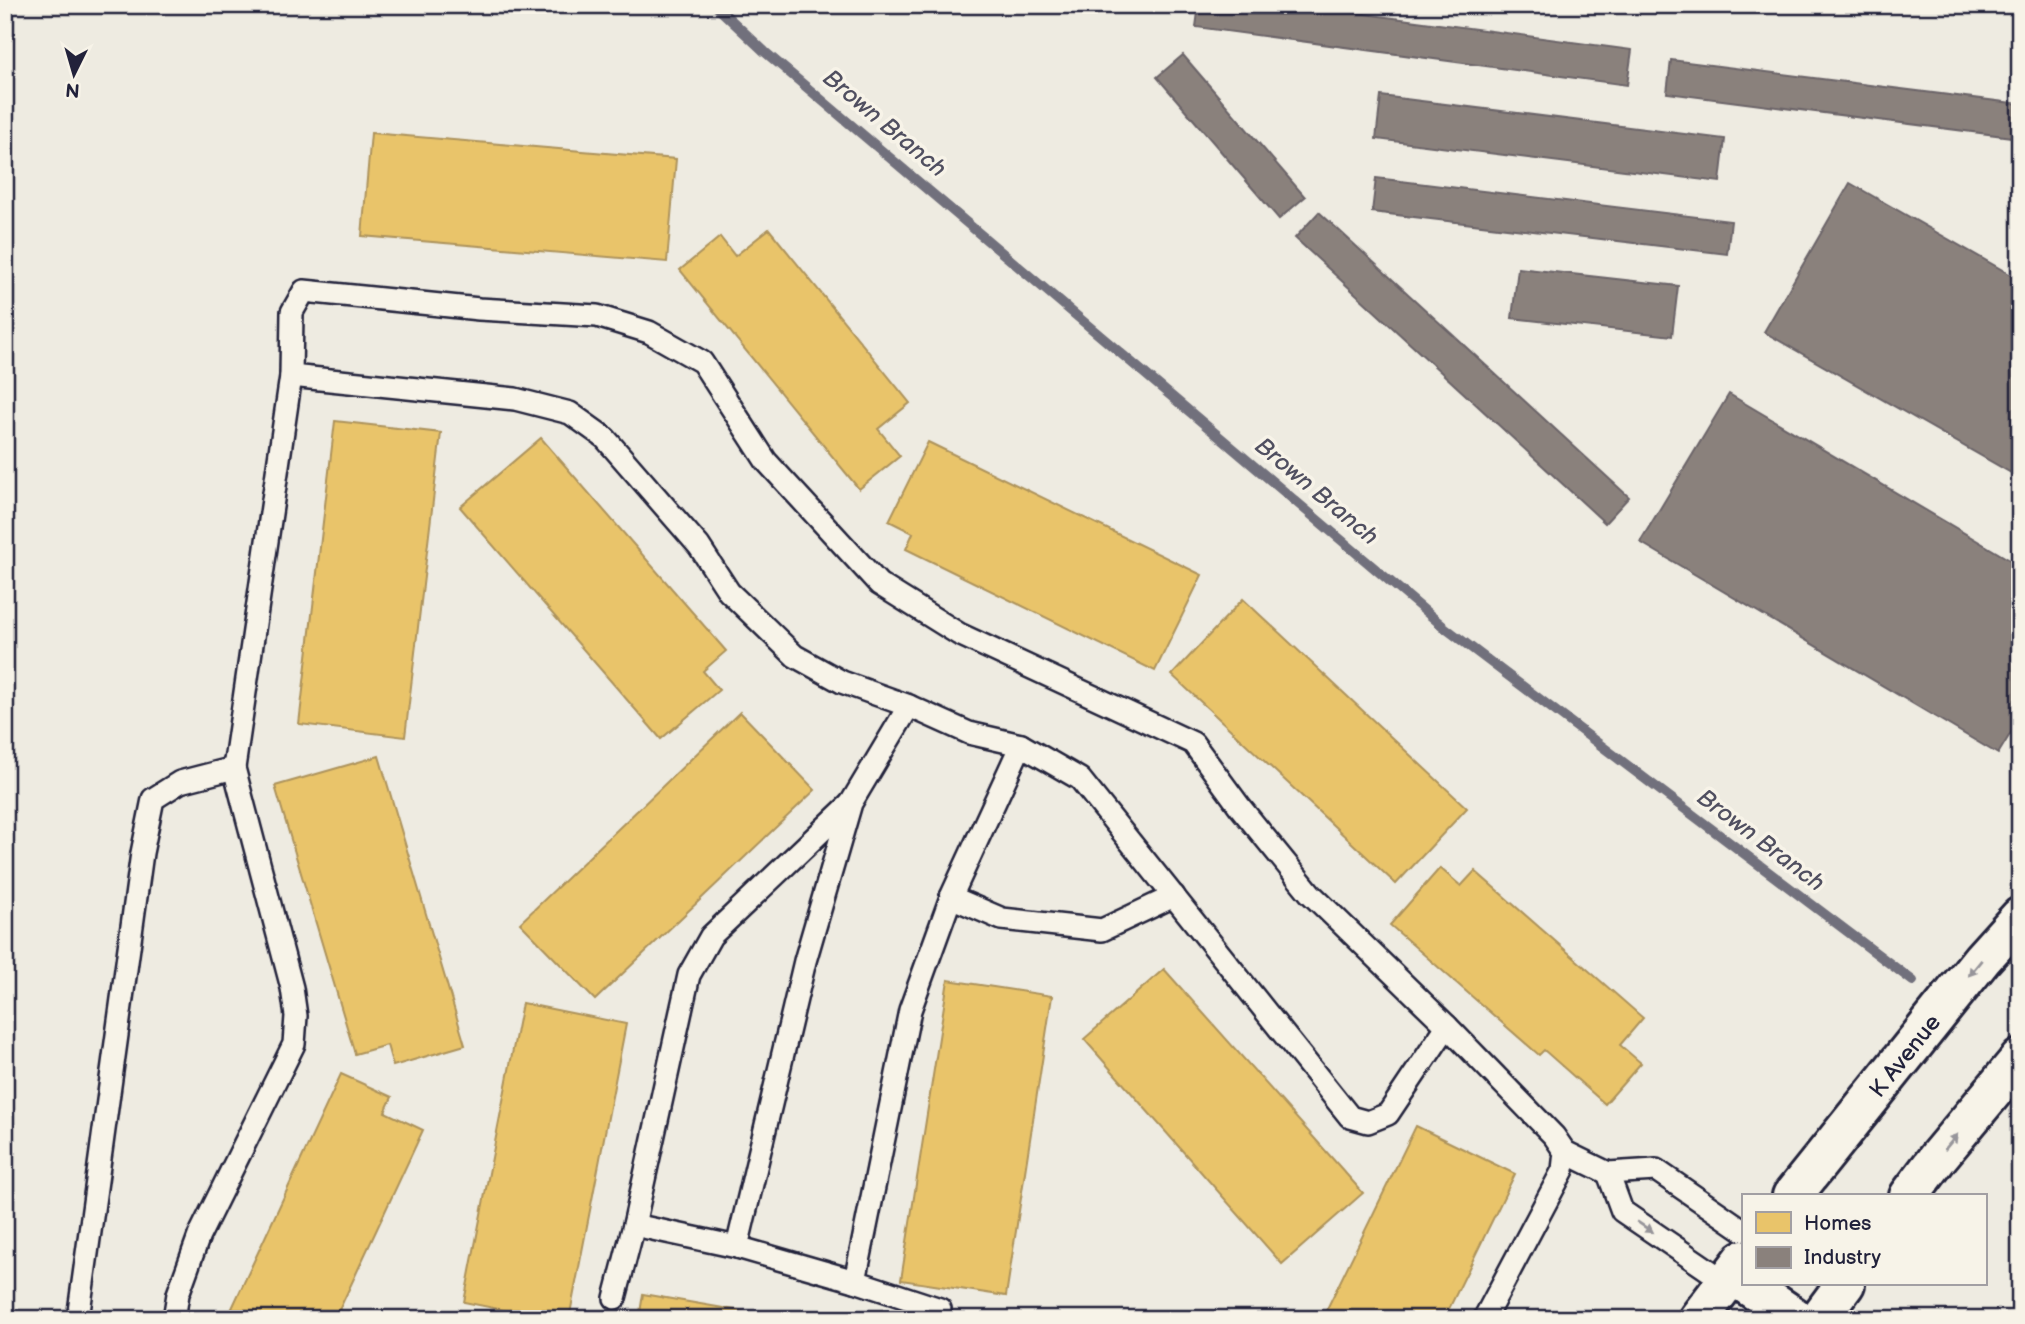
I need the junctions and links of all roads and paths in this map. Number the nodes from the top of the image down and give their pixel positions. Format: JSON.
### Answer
{"nodes":[{"id":1,"x":291,"y":376,"type":"junction"},
{"id":2,"x":909,"y":706,"type":"junction"},
{"id":3,"x":1021,"y":745,"type":"junction"},
{"id":4,"x":234,"y":768,"type":"junction"},
{"id":5,"x":851,"y":803,"type":"junction"},
{"id":6,"x":951,"y":897,"type":"junction"},
{"id":7,"x":1174,"y":897,"type":"junction"},
{"id":8,"x":2020,"y":916,"type":"edge"},
{"id":9,"x":1447,"y":1026,"type":"junction"},
{"id":10,"x":2020,"y":1059,"type":"edge"},
{"id":11,"x":1565,"y":1152,"type":"junction"},
{"id":12,"x":1608,"y":1173,"type":"junction"},
{"id":13,"x":1794,"y":1194,"type":"edge"},
{"id":14,"x":1910,"y":1194,"type":"edge"},
{"id":15,"x":634,"y":1225,"type":"junction"},
{"id":16,"x":1742,"y":1229,"type":"edge"},
{"id":17,"x":737,"y":1247,"type":"junction"},
{"id":18,"x":1738,"y":1276,"type":"edge"},
{"id":19,"x":855,"y":1282,"type":"junction"},
{"id":20,"x":1752,"y":1286,"type":"edge"},
{"id":21,"x":1844,"y":1286,"type":"edge"},
{"id":22,"x":615,"y":1298,"type":"dead end"},
{"id":23,"x":940,"y":1309,"type":"dead end"},
{"id":24,"x":78,"y":1319,"type":"edge"},
{"id":25,"x":174,"y":1319,"type":"edge"},
{"id":26,"x":1484,"y":1319,"type":"edge"},
{"id":27,"x":1698,"y":1319,"type":"edge"},
{"id":28,"x":1797,"y":1319,"type":"edge"},
{"id":29,"x":1819,"y":1319,"type":"edge"}],
"edges":[{"from":1,"to":2,"type":"lane"},
{"from":1,"to":4,"type":"lane"},
{"from":1,"to":9,"type":"lane"},
{"from":2,"to":3,"type":"lane"},
{"from":2,"to":5,"type":"lane"},
{"from":3,"to":6,"type":"lane"},
{"from":3,"to":7,"type":"lane"},
{"from":4,"to":24,"type":"lane"},
{"from":4,"to":25,"type":"lane"},
{"from":5,"to":15,"type":"lane"},
{"from":5,"to":17,"type":"lane"},
{"from":6,"to":7,"type":"lane"},
{"from":6,"to":19,"type":"lane"},
{"from":7,"to":9,"type":"lane"},
{"from":8,"to":13,"type":"main road","name":"K Avenue","one_way":true},
{"from":9,"to":11,"type":"lane"},
{"from":14,"to":10,"type":"main road","one_way":true},
{"from":11,"to":12,"type":"lane"},
{"from":11,"to":26,"type":"lane"},
{"from":12,"to":16,"type":"lane"},
{"from":12,"to":18,"type":"lane","one_way":true},
{"from":15,"to":17,"type":"lane"},
{"from":15,"to":22,"type":"lane"},
{"from":17,"to":19,"type":"lane"},
{"from":18,"to":27,"type":"main road"},
{"from":19,"to":23,"type":"lane"},
{"from":20,"to":28,"type":"main road"},
{"from":21,"to":29,"type":"main road"}]}
